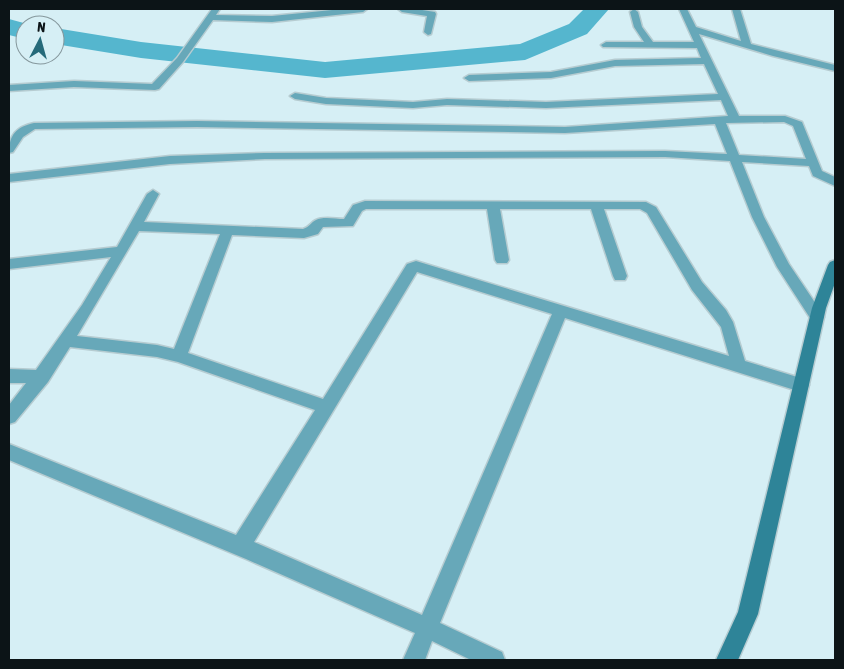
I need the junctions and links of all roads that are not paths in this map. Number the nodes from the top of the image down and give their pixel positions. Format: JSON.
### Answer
{"nodes":[{"id":1,"x":216,"y":9,"type":"edge"},
{"id":2,"x":363,"y":9,"type":"edge"},
{"id":3,"x":402,"y":9,"type":"edge"},
{"id":4,"x":684,"y":9,"type":"edge"},
{"id":5,"x":735,"y":9,"type":"edge"},
{"id":6,"x":746,"y":10,"type":"edge"},
{"id":7,"x":634,"y":12,"type":"dead end"},
{"id":8,"x":210,"y":17,"type":"junction"},
{"id":9,"x":693,"y":30,"type":"junction"},
{"id":10,"x":428,"y":32,"type":"dead end"},
{"id":11,"x":650,"y":44,"type":"junction"},
{"id":12,"x":606,"y":45,"type":"dead end"},
{"id":13,"x":701,"y":45,"type":"junction"},
{"id":14,"x":747,"y":46,"type":"junction"},
{"id":15,"x":708,"y":61,"type":"junction"},
{"id":16,"x":835,"y":68,"type":"edge"},
{"id":17,"x":469,"y":78,"type":"dead end"},
{"id":18,"x":9,"y":88,"type":"edge"},
{"id":19,"x":295,"y":96,"type":"dead end"},
{"id":20,"x":725,"y":97,"type":"junction"},
{"id":21,"x":735,"y":119,"type":"junction"},
{"id":22,"x":719,"y":120,"type":"junction"},
{"id":23,"x":9,"y":150,"type":"edge"},
{"id":24,"x":734,"y":158,"type":"junction"},
{"id":25,"x":812,"y":163,"type":"junction"},
{"id":26,"x":9,"y":178,"type":"edge"},
{"id":27,"x":835,"y":182,"type":"edge"},
{"id":28,"x":154,"y":194,"type":"dead end"},
{"id":29,"x":493,"y":205,"type":"junction"},
{"id":30,"x":596,"y":205,"type":"junction"},
{"id":31,"x":136,"y":226,"type":"junction"},
{"id":32,"x":227,"y":232,"type":"junction"},
{"id":33,"x":122,"y":251,"type":"junction"},
{"id":34,"x":502,"y":260,"type":"dead end"},
{"id":35,"x":9,"y":264,"type":"edge"},
{"id":36,"x":835,"y":265,"type":"edge"},
{"id":37,"x":620,"y":276,"type":"dead end"},
{"id":38,"x":560,"y":312,"type":"junction"},
{"id":39,"x":817,"y":317,"type":"junction"},
{"id":40,"x":68,"y":341,"type":"junction"},
{"id":41,"x":179,"y":356,"type":"junction"},
{"id":42,"x":739,"y":366,"type":"junction"},
{"id":43,"x":9,"y":376,"type":"edge"},
{"id":44,"x":42,"y":377,"type":"junction"},
{"id":45,"x":801,"y":384,"type":"junction"},
{"id":46,"x":326,"y":408,"type":"junction"},
{"id":47,"x":9,"y":417,"type":"edge"},
{"id":48,"x":9,"y":452,"type":"edge"},
{"id":49,"x":240,"y":547,"type":"junction"},
{"id":50,"x":428,"y":627,"type":"junction"},
{"id":51,"x":414,"y":660,"type":"edge"},
{"id":52,"x":494,"y":660,"type":"edge"},
{"id":53,"x":727,"y":660,"type":"edge"}],
"edges":[{"from":1,"to":8,"type":"street"},
{"from":2,"to":8,"type":"street"},
{"from":3,"to":10,"type":"street"},
{"from":4,"to":9,"type":"street"},
{"from":5,"to":6,"type":"street"},
{"from":5,"to":14,"type":"street"},
{"from":7,"to":11,"type":"street"},
{"from":8,"to":18,"type":"street"},
{"from":9,"to":13,"type":"street"},
{"from":9,"to":14,"type":"street"},
{"from":11,"to":12,"type":"street"},
{"from":11,"to":13,"type":"street"},
{"from":13,"to":15,"type":"street"},
{"from":14,"to":16,"type":"street"},
{"from":15,"to":17,"type":"street"},
{"from":15,"to":20,"type":"street"},
{"from":19,"to":20,"type":"street"},
{"from":20,"to":21,"type":"street"},
{"from":21,"to":22,"type":"street"},
{"from":21,"to":25,"type":"street"},
{"from":22,"to":23,"type":"street"},
{"from":22,"to":24,"type":"street"},
{"from":24,"to":25,"type":"street"},
{"from":24,"to":26,"type":"street"},
{"from":24,"to":39,"type":"street"},
{"from":25,"to":27,"type":"street"},
{"from":28,"to":31,"type":"street"},
{"from":29,"to":30,"type":"street"},
{"from":29,"to":32,"type":"street"},
{"from":29,"to":34,"type":"street"},
{"from":30,"to":37,"type":"street"},
{"from":30,"to":42,"type":"street"},
{"from":31,"to":32,"type":"street"},
{"from":31,"to":33,"type":"street"},
{"from":32,"to":41,"type":"street"},
{"from":33,"to":35,"type":"street"},
{"from":33,"to":40,"type":"street"},
{"from":36,"to":39,"type":"street"},
{"from":38,"to":42,"type":"street"},
{"from":38,"to":46,"type":"street"},
{"from":38,"to":50,"type":"street"},
{"from":39,"to":45,"type":"street"},
{"from":40,"to":41,"type":"street"},
{"from":40,"to":44,"type":"street"},
{"from":41,"to":46,"type":"street"},
{"from":42,"to":45,"type":"street"},
{"from":43,"to":44,"type":"street"},
{"from":44,"to":47,"type":"street"},
{"from":45,"to":53,"type":"street"},
{"from":46,"to":49,"type":"street"},
{"from":48,"to":49,"type":"street"},
{"from":49,"to":50,"type":"street"},
{"from":50,"to":51,"type":"street"},
{"from":50,"to":52,"type":"street"}]}
